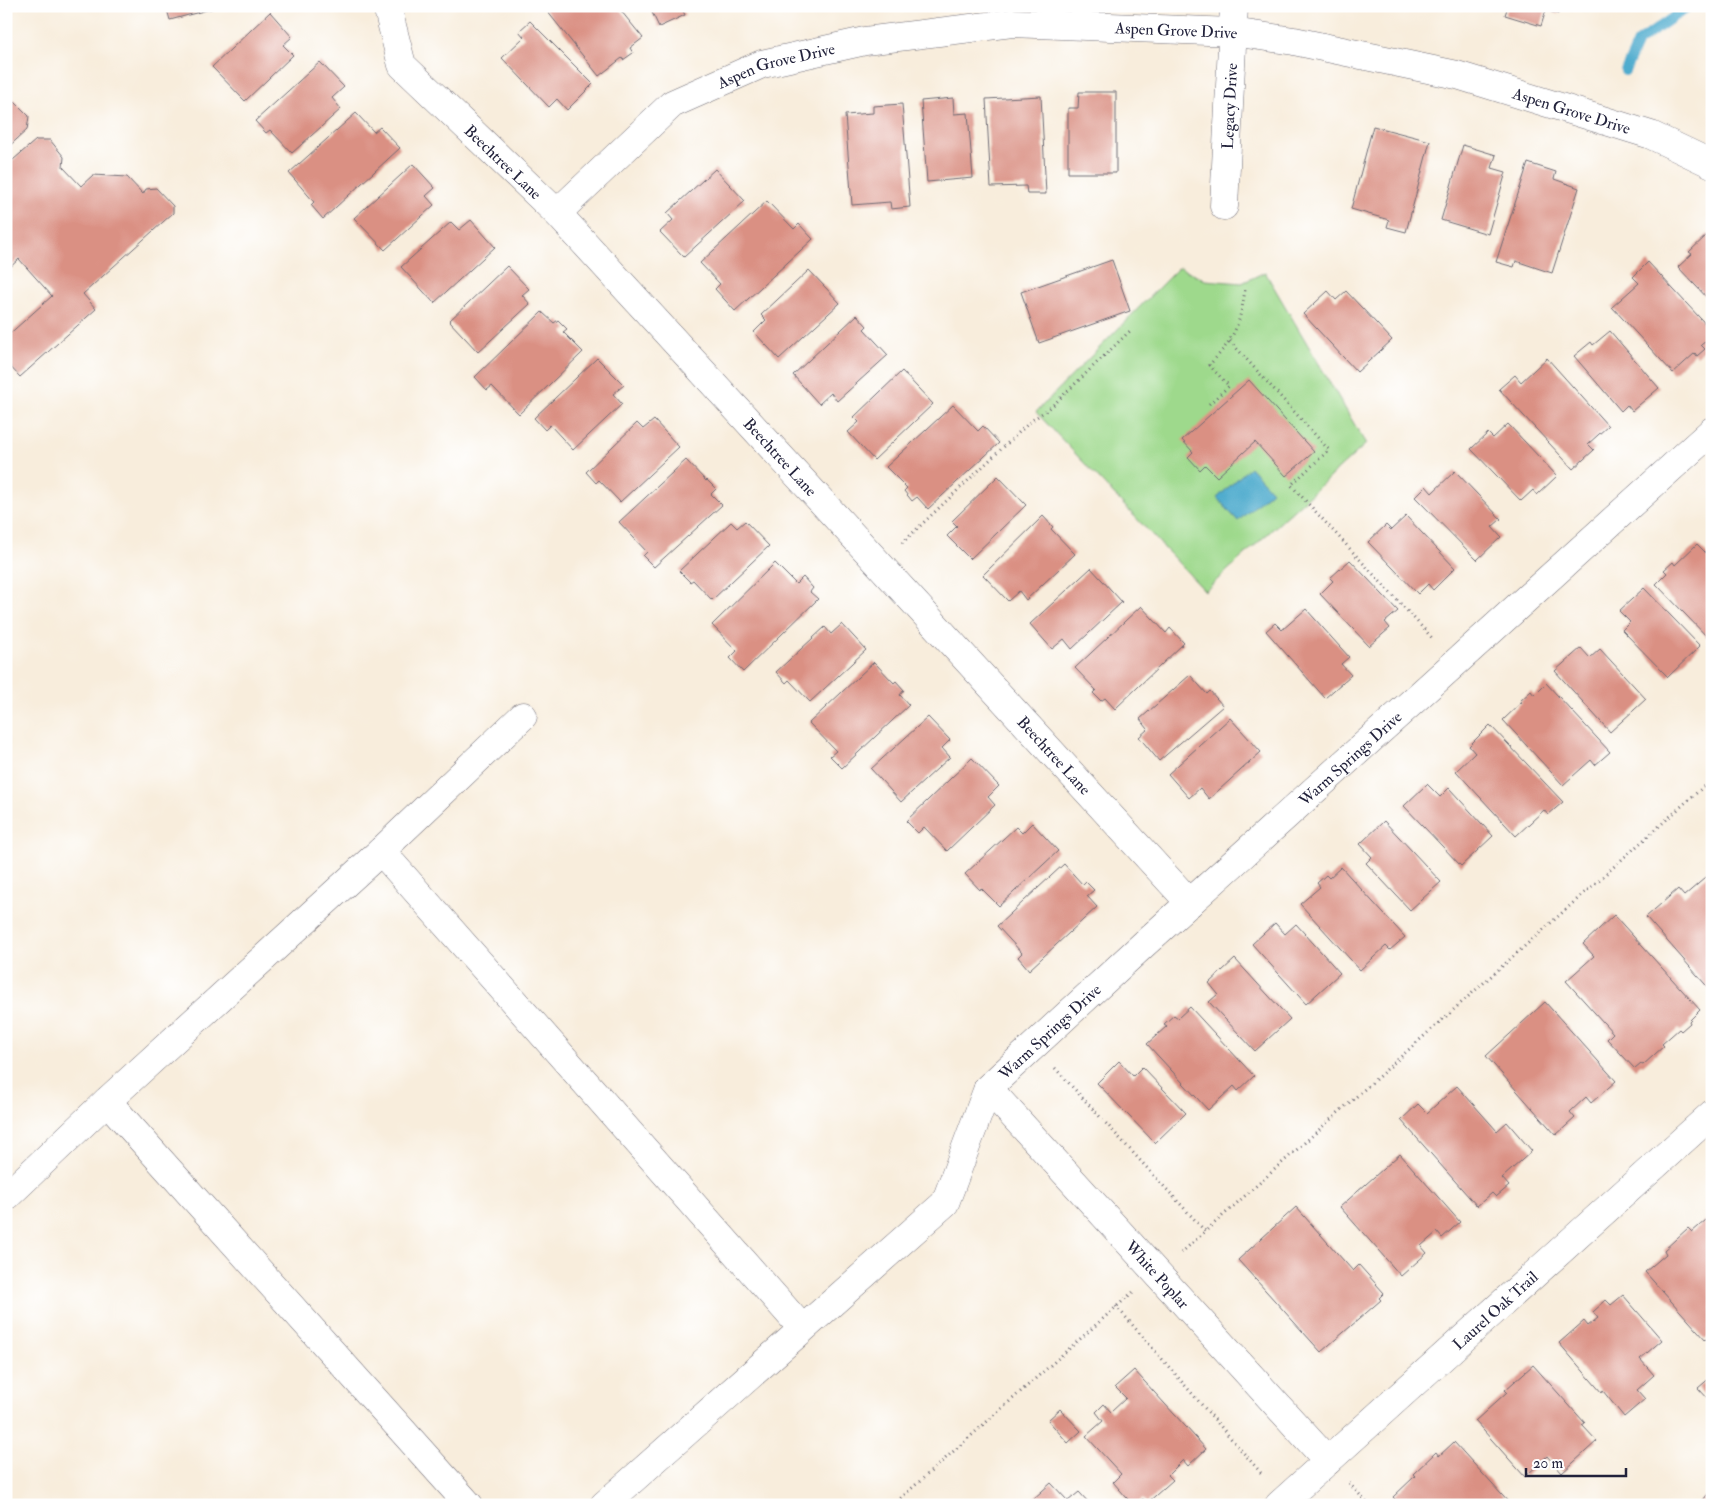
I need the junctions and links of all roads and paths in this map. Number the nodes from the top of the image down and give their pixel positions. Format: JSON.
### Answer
{"nodes":[{"id":1,"x":387,"y":6,"type":"edge"},
{"id":2,"x":1233,"y":19,"type":"edge"},
{"id":3,"x":1712,"y":164,"type":"edge"},
{"id":4,"x":1224,"y":206,"type":"dead end"},
{"id":5,"x":557,"y":213,"type":"junction"},
{"id":6,"x":1245,"y":290,"type":"dead end"},
{"id":7,"x":1132,"y":329,"type":"dead end"},
{"id":8,"x":1230,"y":341,"type":"junction"},
{"id":9,"x":1209,"y":404,"type":"dead end"},
{"id":10,"x":1712,"y":432,"type":"edge"},
{"id":11,"x":902,"y":544,"type":"dead end"},
{"id":12,"x":1434,"y":640,"type":"dead end"},
{"id":13,"x":523,"y":716,"type":"dead end"},
{"id":14,"x":1712,"y":779,"type":"edge"},
{"id":15,"x":381,"y":851,"type":"junction"},
{"id":16,"x":1190,"y":903,"type":"junction"},
{"id":17,"x":1055,"y":1068,"type":"dead end"},
{"id":18,"x":988,"y":1088,"type":"junction"},
{"id":19,"x":107,"y":1101,"type":"junction"},
{"id":20,"x":1712,"y":1114,"type":"edge"},
{"id":21,"x":6,"y":1197,"type":"edge"},
{"id":22,"x":1206,"y":1232,"type":"junction"},
{"id":23,"x":1157,"y":1273,"type":"junction"},
{"id":24,"x":1116,"y":1306,"type":"junction"},
{"id":25,"x":802,"y":1328,"type":"junction"},
{"id":26,"x":1328,"y":1460,"type":"junction"},
{"id":27,"x":1262,"y":1473,"type":"dead end"},
{"id":28,"x":1348,"y":1482,"type":"dead end"},
{"id":29,"x":469,"y":1505,"type":"edge"},
{"id":30,"x":604,"y":1505,"type":"edge"},
{"id":31,"x":893,"y":1505,"type":"edge"},
{"id":32,"x":1279,"y":1505,"type":"edge"},
{"id":33,"x":1369,"y":1505,"type":"edge"}],
"edges":[{"from":1,"to":5,"type":"street","name":"Beechtree Lane"},
{"from":2,"to":3,"type":"street","name":"Aspen Grove Drive"},
{"from":2,"to":4,"type":"street","name":"Legacy Drive"},
{"from":2,"to":5,"type":"street","name":"Aspen Grove Drive"},
{"from":5,"to":16,"type":"street","name":"Beechtree Lane"},
{"from":6,"to":8,"type":"path"},
{"from":7,"to":11,"type":"path"},
{"from":8,"to":9,"type":"path"},
{"from":8,"to":12,"type":"path"},
{"from":10,"to":16,"type":"street","name":"Warm Springs Drive"},
{"from":13,"to":15,"type":"street"},
{"from":14,"to":22,"type":"path"},
{"from":15,"to":19,"type":"street"},
{"from":15,"to":25,"type":"street"},
{"from":16,"to":18,"type":"street","name":"Warm Springs Drive"},
{"from":17,"to":22,"type":"path"},
{"from":18,"to":23,"type":"street","name":"White Poplar"},
{"from":18,"to":25,"type":"street"},
{"from":19,"to":21,"type":"street"},
{"from":19,"to":29,"type":"street"},
{"from":20,"to":26,"type":"street","name":"Laurel Oak Trail"},
{"from":22,"to":23,"type":"path"},
{"from":23,"to":24,"type":"path"},
{"from":23,"to":26,"type":"street","name":"White Poplar"},
{"from":24,"to":27,"type":"path"},
{"from":24,"to":31,"type":"path"},
{"from":25,"to":30,"type":"street"},
{"from":26,"to":32,"type":"street","name":"Laurel Oak Trail"},
{"from":28,"to":33,"type":"path"}]}
